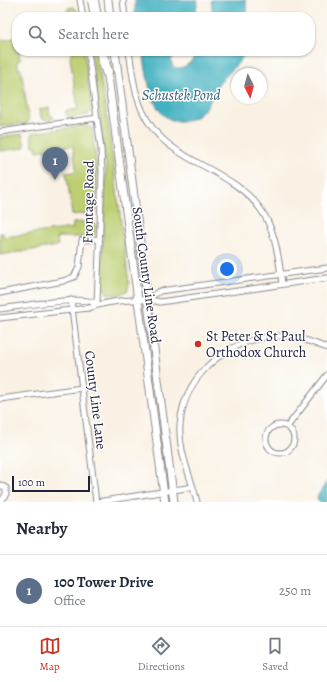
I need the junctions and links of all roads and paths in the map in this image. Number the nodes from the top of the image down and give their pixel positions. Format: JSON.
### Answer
{"nodes":[{"id":1,"x":80,"y":0,"type":"edge"},
{"id":2,"x":93,"y":0,"type":"edge"},
{"id":3,"x":98,"y":0,"type":"edge"},
{"id":4,"x":108,"y":0,"type":"edge"},
{"id":5,"x":123,"y":0,"type":"edge"},
{"id":6,"x":82,"y":12,"type":"edge"},
{"id":7,"x":95,"y":12,"type":"edge"},
{"id":8,"x":99,"y":12,"type":"edge"},
{"id":9,"x":109,"y":12,"type":"edge"},
{"id":10,"x":124,"y":12,"type":"edge"},
{"id":11,"x":89,"y":56,"type":"edge"},
{"id":12,"x":102,"y":56,"type":"edge"},
{"id":13,"x":105,"y":56,"type":"edge"},
{"id":14,"x":116,"y":56,"type":"edge"},
{"id":15,"x":130,"y":56,"type":"edge"},
{"id":16,"x":107,"y":72,"type":"junction"},
{"id":17,"x":97,"y":118,"type":"junction"},
{"id":18,"x":0,"y":132,"type":"edge"},
{"id":19,"x":100,"y":239,"type":"junction"},
{"id":20,"x":327,"y":268,"type":"edge"},
{"id":21,"x":281,"y":274,"type":"junction"},
{"id":22,"x":327,"y":278,"type":"edge"},
{"id":23,"x":282,"y":284,"type":"junction"},
{"id":24,"x":0,"y":293,"type":"edge"},
{"id":25,"x":147,"y":299,"type":"junction"},
{"id":26,"x":71,"y":300,"type":"junction"},
{"id":27,"x":138,"y":300,"type":"junction"},
{"id":28,"x":97,"y":304,"type":"junction"},
{"id":29,"x":0,"y":309,"type":"edge"},
{"id":30,"x":72,"y":309,"type":"junction"},
{"id":31,"x":0,"y":318,"type":"edge"},
{"id":32,"x":327,"y":348,"type":"edge"},
{"id":33,"x":327,"y":375,"type":"edge"},
{"id":34,"x":82,"y":388,"type":"junction"},
{"id":35,"x":0,"y":399,"type":"edge"},
{"id":36,"x":288,"y":427,"type":"junction"},
{"id":37,"x":0,"y":485,"type":"edge"},
{"id":38,"x":193,"y":487,"type":"junction"},
{"id":39,"x":173,"y":491,"type":"junction"},
{"id":40,"x":164,"y":492,"type":"junction"},
{"id":41,"x":1,"y":502,"type":"edge"},
{"id":42,"x":96,"y":502,"type":"edge"},
{"id":43,"x":165,"y":502,"type":"edge"},
{"id":44,"x":174,"y":502,"type":"edge"},
{"id":45,"x":197,"y":502,"type":"edge"}],
"edges":[{"from":1,"to":6,"type":"street"},
{"from":2,"to":7,"type":"highway"},
{"from":3,"to":8,"type":"main road"},
{"from":4,"to":9,"type":"main road"},
{"from":5,"to":10,"type":"street"},
{"from":11,"to":17,"type":"street","name":"Frontage Road"},
{"from":12,"to":16,"type":"highway"},
{"from":13,"to":16,"type":"main road","name":"South County Line Road"},
{"from":14,"to":25,"type":"main road","name":"South County Line Road"},
{"from":15,"to":21,"type":"street"},
{"from":16,"to":27,"type":"main road","name":"South County Line Road"},
{"from":17,"to":18,"type":"street"},
{"from":17,"to":19,"type":"street","name":"Frontage Road"},
{"from":19,"to":24,"type":"street"},
{"from":19,"to":28,"type":"street","name":"Frontage Road"},
{"from":20,"to":21,"type":"street"},
{"from":21,"to":23,"type":"street"},
{"from":21,"to":25,"type":"street"},
{"from":22,"to":23,"type":"street"},
{"from":23,"to":25,"type":"street"},
{"from":25,"to":27,"type":"street"},
{"from":25,"to":39,"type":"main road","name":"South County Line Road"},
{"from":26,"to":28,"type":"street"},
{"from":26,"to":29,"type":"street"},
{"from":26,"to":30,"type":"street","name":"County Line Lane"},
{"from":27,"to":28,"type":"street"},
{"from":27,"to":40,"type":"main road","name":"South County Line Road"},
{"from":28,"to":30,"type":"street"},
{"from":30,"to":31,"type":"street"},
{"from":30,"to":34,"type":"street","name":"County Line Lane"},
{"from":32,"to":38,"type":"street"},
{"from":33,"to":36,"type":"street"},
{"from":34,"to":35,"type":"street"},
{"from":34,"to":42,"type":"street","name":"County Line Lane"},
{"from":36,"to":36,"type":"street"},
{"from":37,"to":41,"type":"street"},
{"from":38,"to":39,"type":"street"},
{"from":38,"to":45,"type":"street"},
{"from":39,"to":40,"type":"street"},
{"from":39,"to":44,"type":"main road","name":"South County Line Road"},
{"from":40,"to":42,"type":"street"},
{"from":40,"to":43,"type":"main road","name":"South County Line Road"}]}
